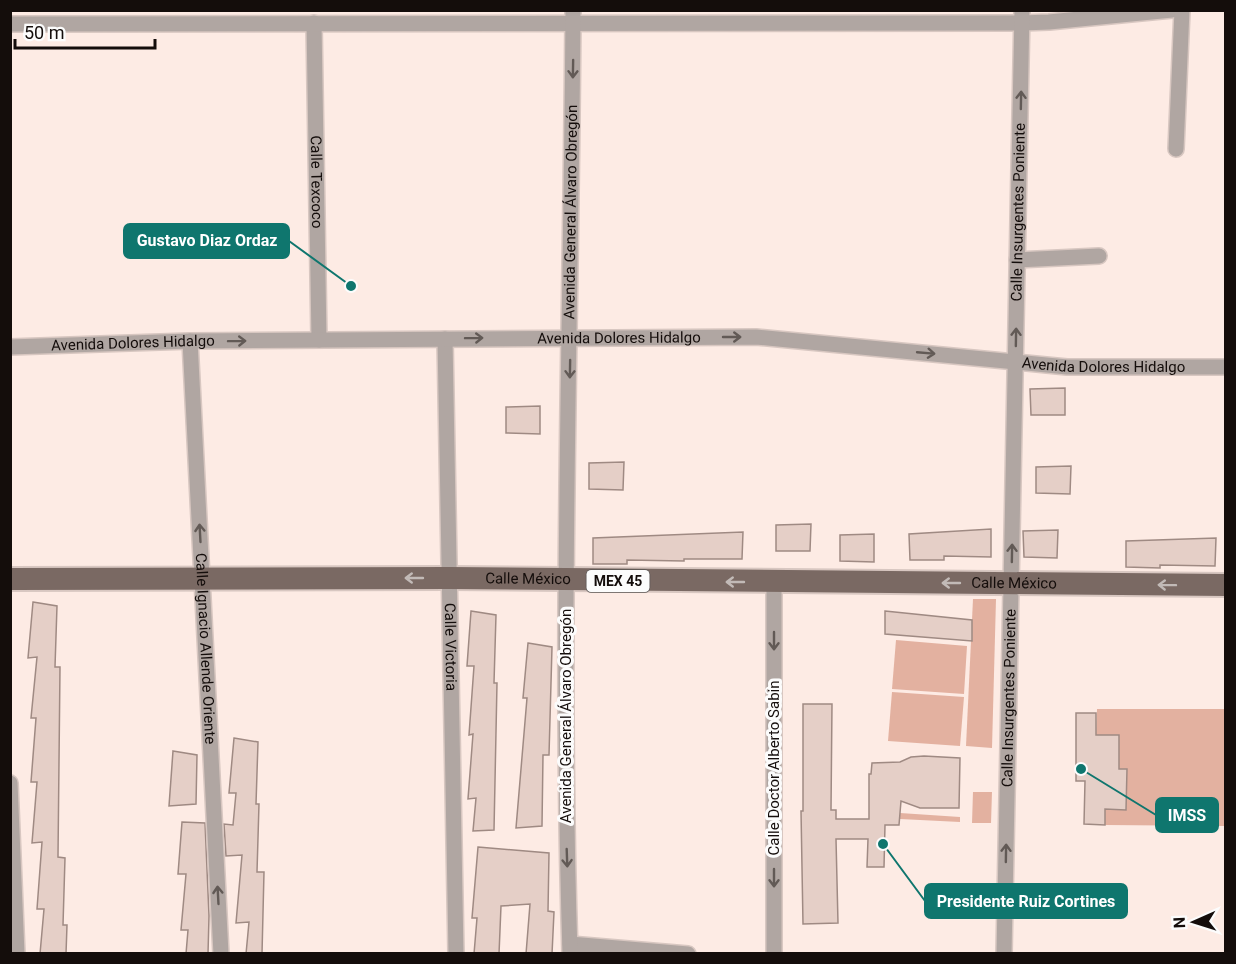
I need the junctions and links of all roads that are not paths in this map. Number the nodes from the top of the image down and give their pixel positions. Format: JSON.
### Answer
{"nodes":[{"id":1,"x":1172,"y":10,"type":"edge"},
{"id":2,"x":1182,"y":10,"type":"edge"},
{"id":3,"x":1142,"y":12,"type":"edge"},
{"id":4,"x":573,"y":16,"type":"edge"},
{"id":5,"x":1022,"y":17,"type":"edge"},
{"id":6,"x":314,"y":23,"type":"junction"},
{"id":7,"x":10,"y":24,"type":"edge"},
{"id":8,"x":1176,"y":148,"type":"dead end"},
{"id":9,"x":1099,"y":256,"type":"dead end"},
{"id":10,"x":1017,"y":260,"type":"junction"},
{"id":11,"x":570,"y":338,"type":"junction"},
{"id":12,"x":445,"y":339,"type":"junction"},
{"id":13,"x":319,"y":340,"type":"junction"},
{"id":14,"x":190,"y":342,"type":"junction"},
{"id":15,"x":10,"y":347,"type":"edge"},
{"id":16,"x":1015,"y":362,"type":"junction"},
{"id":17,"x":1226,"y":367,"type":"edge"},
{"id":18,"x":449,"y":578,"type":"junction"},
{"id":19,"x":10,"y":579,"type":"edge"},
{"id":20,"x":203,"y":579,"type":"junction"},
{"id":21,"x":565,"y":581,"type":"junction"},
{"id":22,"x":774,"y":582,"type":"junction"},
{"id":23,"x":1012,"y":583,"type":"junction"},
{"id":24,"x":1226,"y":585,"type":"edge"},
{"id":25,"x":10,"y":783,"type":"edge"},
{"id":26,"x":570,"y":949,"type":"edge"},
{"id":27,"x":17,"y":954,"type":"edge"},
{"id":28,"x":221,"y":954,"type":"edge"},
{"id":29,"x":456,"y":954,"type":"edge"},
{"id":30,"x":688,"y":954,"type":"edge"},
{"id":31,"x":774,"y":954,"type":"edge"},
{"id":32,"x":1004,"y":954,"type":"edge"}],
"edges":[{"from":1,"to":3,"type":"street"},
{"from":2,"to":8,"type":"street"},
{"from":3,"to":5,"type":"street"},
{"from":4,"to":5,"type":"street"},
{"from":4,"to":6,"type":"street"},
{"from":4,"to":11,"type":"street","name":"Avenida General Álvaro Obregón","one_way":true},
{"from":10,"to":5,"type":"street","name":"Calle Insurgentes Poniente","one_way":true},
{"from":6,"to":7,"type":"street"},
{"from":6,"to":13,"type":"street","name":"Calle Texcoco"},
{"from":9,"to":10,"type":"street"},
{"from":16,"to":10,"type":"street","name":"Calle Insurgentes Poniente","one_way":true},
{"from":12,"to":11,"type":"street","name":"Avenida Dolores Hidalgo","one_way":true},
{"from":11,"to":16,"type":"street","name":"Avenida Dolores Hidalgo","one_way":true},
{"from":11,"to":21,"type":"street","name":"Avenida General Álvaro Obregón","one_way":true},
{"from":12,"to":13,"type":"street","name":"Avenida Dolores Hidalgo"},
{"from":12,"to":18,"type":"street","name":"Calle Victoria"},
{"from":14,"to":13,"type":"street","name":"Avenida Dolores Hidalgo","one_way":true},
{"from":14,"to":15,"type":"street","name":"Avenida Dolores Hidalgo"},
{"from":20,"to":14,"type":"street","name":"Calle Ignacio Allende Oriente","one_way":true},
{"from":16,"to":17,"type":"street","name":"Avenida Dolores Hidalgo"},
{"from":23,"to":16,"type":"street","name":"Calle Insurgentes Poniente","one_way":true},
{"from":18,"to":20,"type":"main road","name":"Calle México","number":"MEX 45","one_way":true},
{"from":18,"to":21,"type":"main road","name":"Calle México","number":"MEX 45"},
{"from":18,"to":29,"type":"street","name":"Calle Victoria"},
{"from":19,"to":20,"type":"main road","name":"Calle México","number":"MEX 45"},
{"from":28,"to":20,"type":"street","name":"Calle Ignacio Allende Oriente","one_way":true},
{"from":22,"to":21,"type":"main road","name":"Calle México","number":"MEX 45","one_way":true},
{"from":21,"to":26,"type":"street","name":"Avenida General Álvaro Obregón","one_way":true},
{"from":23,"to":22,"type":"main road","name":"Calle México","number":"MEX 45","one_way":true},
{"from":22,"to":31,"type":"street","name":"Calle Doctor Alberto Sabin","one_way":true},
{"from":24,"to":23,"type":"main road","name":"Calle México","number":"MEX 45","one_way":true},
{"from":32,"to":23,"type":"street","name":"Calle Insurgentes Poniente","one_way":true},
{"from":25,"to":27,"type":"street"},
{"from":26,"to":30,"type":"street"}]}
